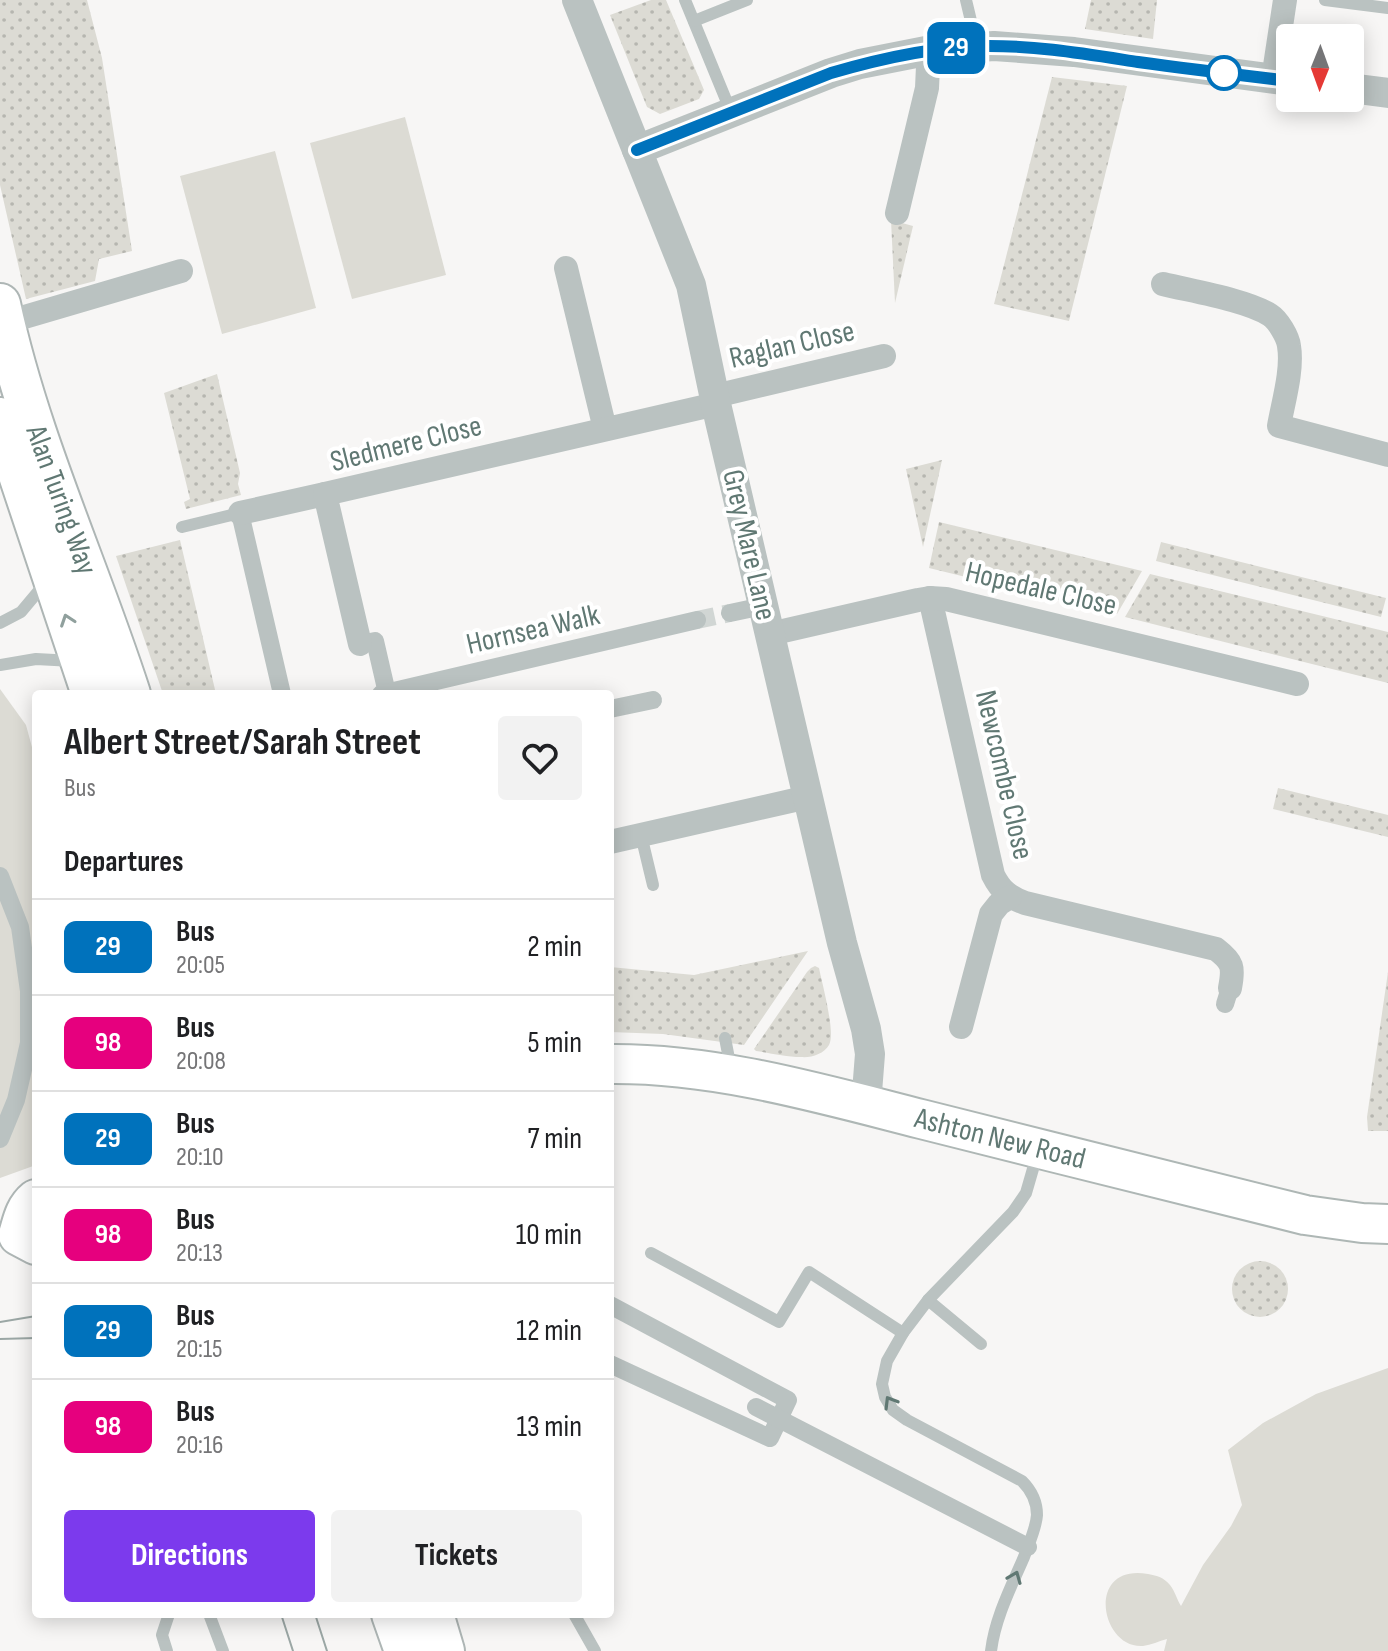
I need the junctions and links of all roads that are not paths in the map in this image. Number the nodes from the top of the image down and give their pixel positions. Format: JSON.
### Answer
{"nodes":[{"id":1,"x":577,"y":0,"type":"edge"},
{"id":2,"x":685,"y":0,"type":"edge"},
{"id":3,"x":747,"y":0,"type":"edge"},
{"id":4,"x":966,"y":0,"type":"edge"},
{"id":5,"x":1285,"y":0,"type":"edge"},
{"id":6,"x":1325,"y":0,"type":"edge"},
{"id":7,"x":1388,"y":8,"type":"edge"},
{"id":8,"x":694,"y":21,"type":"junction"},
{"id":9,"x":1284,"y":24,"type":"edge"},
{"id":10,"x":977,"y":46,"type":"junction"},
{"id":11,"x":926,"y":51,"type":"junction"},
{"id":12,"x":1276,"y":79,"type":"edge"},
{"id":13,"x":1364,"y":90,"type":"edge"},
{"id":14,"x":1388,"y":93,"type":"edge"},
{"id":15,"x":731,"y":112,"type":"junction"},
{"id":16,"x":637,"y":150,"type":"junction"},
{"id":17,"x":897,"y":213,"type":"dead end"},
{"id":18,"x":566,"y":268,"type":"dead end"},
{"id":19,"x":181,"y":271,"type":"dead end"},
{"id":20,"x":1163,"y":284,"type":"dead end"},
{"id":21,"x":2,"y":314,"type":"edge"},
{"id":22,"x":884,"y":356,"type":"dead end"},
{"id":23,"x":716,"y":400,"type":"junction"},
{"id":24,"x":0,"y":418,"type":"edge"},
{"id":25,"x":605,"y":429,"type":"junction"},
{"id":26,"x":1388,"y":455,"type":"edge"},
{"id":27,"x":325,"y":494,"type":"junction"},
{"id":28,"x":240,"y":513,"type":"junction"},
{"id":29,"x":182,"y":527,"type":"dead end"},
{"id":30,"x":51,"y":576,"type":"junction"},
{"id":31,"x":930,"y":598,"type":"junction"},
{"id":32,"x":730,"y":613,"type":"tunnel mouth"},
{"id":33,"x":697,"y":620,"type":"tunnel mouth"},
{"id":34,"x":767,"y":620,"type":"junction"},
{"id":35,"x":0,"y":623,"type":"edge"},
{"id":36,"x":360,"y":644,"type":"joint"},
{"id":37,"x":0,"y":665,"type":"edge"},
{"id":38,"x":86,"y":678,"type":"edge"},
{"id":39,"x":1297,"y":684,"type":"dead end"},
{"id":40,"x":129,"y":690,"type":"edge"},
{"id":41,"x":281,"y":690,"type":"edge"},
{"id":42,"x":386,"y":690,"type":"edge"},
{"id":43,"x":400,"y":690,"type":"edge"},
{"id":44,"x":653,"y":700,"type":"dead end"},
{"id":45,"x":614,"y":708,"type":"edge"},
{"id":46,"x":808,"y":797,"type":"junction"},
{"id":47,"x":641,"y":835,"type":"junction"},
{"id":48,"x":614,"y":841,"type":"edge"},
{"id":49,"x":0,"y":876,"type":"edge"},
{"id":50,"x":653,"y":885,"type":"dead end"},
{"id":51,"x":1010,"y":897,"type":"junction"},
{"id":52,"x":1228,"y":996,"type":"dead end"},
{"id":53,"x":961,"y":1027,"type":"dead end"},
{"id":54,"x":725,"y":1038,"type":"dead end"},
{"id":55,"x":614,"y":1064,"type":"edge"},
{"id":56,"x":732,"y":1076,"type":"junction"},
{"id":57,"x":866,"y":1105,"type":"junction"},
{"id":58,"x":0,"y":1139,"type":"edge"},
{"id":59,"x":1039,"y":1148,"type":"junction"},
{"id":60,"x":1388,"y":1224,"type":"edge"},
{"id":61,"x":651,"y":1253,"type":"dead end"},
{"id":62,"x":928,"y":1300,"type":"junction"},
{"id":63,"x":614,"y":1307,"type":"edge"},
{"id":64,"x":903,"y":1333,"type":"junction"},
{"id":65,"x":981,"y":1344,"type":"dead end"},
{"id":66,"x":614,"y":1366,"type":"edge"},
{"id":67,"x":756,"y":1407,"type":"dead end"},
{"id":68,"x":779,"y":1419,"type":"junction"},
{"id":69,"x":1028,"y":1547,"type":"junction"},
{"id":70,"x":168,"y":1618,"type":"edge"},
{"id":71,"x":211,"y":1618,"type":"edge"},
{"id":72,"x":393,"y":1618,"type":"edge"},
{"id":73,"x":434,"y":1618,"type":"edge"},
{"id":74,"x":576,"y":1618,"type":"edge"},
{"id":75,"x":167,"y":1651,"type":"edge"},
{"id":76,"x":223,"y":1651,"type":"edge"},
{"id":77,"x":405,"y":1651,"type":"edge"},
{"id":78,"x":444,"y":1651,"type":"edge"},
{"id":79,"x":595,"y":1651,"type":"edge"},
{"id":80,"x":991,"y":1651,"type":"edge"}],
"edges":[{"from":1,"to":16,"type":"street","name":"Grey Mare Lane"},
{"from":2,"to":8,"type":"lane"},
{"from":3,"to":8,"type":"lane"},
{"from":4,"to":10,"type":"lane"},
{"from":5,"to":9,"type":"street"},
{"from":6,"to":7,"type":"lane"},
{"from":8,"to":15,"type":"lane"},
{"from":10,"to":11,"type":"street"},
{"from":10,"to":12,"type":"street"},
{"from":11,"to":15,"type":"street"},
{"from":11,"to":17,"type":"street"},
{"from":13,"to":14,"type":"street"},
{"from":15,"to":16,"type":"street"},
{"from":16,"to":23,"type":"street","name":"Grey Mare Lane"},
{"from":18,"to":25,"type":"street"},
{"from":19,"to":21,"type":"street"},
{"from":20,"to":26,"type":"street"},
{"from":21,"to":40,"type":"highway","name":"Alan Turing Way"},
{"from":22,"to":23,"type":"street","name":"Raglan Close"},
{"from":23,"to":25,"type":"street","name":"Sledmere Close"},
{"from":23,"to":34,"type":"street","name":"Grey Mare Lane"},
{"from":24,"to":30,"type":"highway","name":"Alan Turing Way"},
{"from":25,"to":27,"type":"street","name":"Sledmere Close"},
{"from":27,"to":28,"type":"street"},
{"from":27,"to":36,"type":"street","name":"Sledmere Close"},
{"from":28,"to":29,"type":"lane"},
{"from":28,"to":41,"type":"street"},
{"from":30,"to":35,"type":"lane"},
{"from":38,"to":30,"type":"highway","name":"Alan Turing Way","one_way":true},
{"from":31,"to":34,"type":"street","name":"Hopedale Close"},
{"from":31,"to":39,"type":"street","name":"Hopedale Close"},
{"from":31,"to":51,"type":"street","name":"Newcombe Close"},
{"from":32,"to":34,"type":"street"},
{"from":33,"to":43,"type":"street","name":"Hornsea Walk"},
{"from":34,"to":46,"type":"street","name":"Grey Mare Lane"},
{"from":36,"to":42,"type":"street","name":"Sledmere Close"},
{"from":37,"to":38,"type":"lane"},
{"from":44,"to":45,"type":"street"},
{"from":46,"to":47,"type":"street"},
{"from":46,"to":57,"type":"street","name":"Grey Mare Lane"},
{"from":47,"to":48,"type":"street"},
{"from":47,"to":50,"type":"lane"},
{"from":49,"to":58,"type":"street"},
{"from":51,"to":52,"type":"street","name":"Newcombe Close"},
{"from":51,"to":53,"type":"street"},
{"from":54,"to":56,"type":"lane"},
{"from":55,"to":56,"type":"main road","name":"Ashton New Road"},
{"from":56,"to":57,"type":"main road","name":"Ashton New Road"},
{"from":57,"to":59,"type":"main road","name":"Ashton New Road"},
{"from":59,"to":60,"type":"main road","name":"Ashton New Road"},
{"from":59,"to":62,"type":"lane"},
{"from":61,"to":64,"type":"lane"},
{"from":62,"to":64,"type":"lane"},
{"from":62,"to":65,"type":"lane"},
{"from":63,"to":68,"type":"street"},
{"from":69,"to":64,"type":"lane","one_way":true},
{"from":66,"to":68,"type":"street"},
{"from":67,"to":68,"type":"street"},
{"from":68,"to":69,"type":"street"},
{"from":80,"to":69,"type":"lane","one_way":true},
{"from":70,"to":75,"type":"lane"},
{"from":71,"to":76,"type":"lane"},
{"from":72,"to":77,"type":"highway"},
{"from":73,"to":78,"type":"highway"},
{"from":74,"to":79,"type":"lane"}]}
